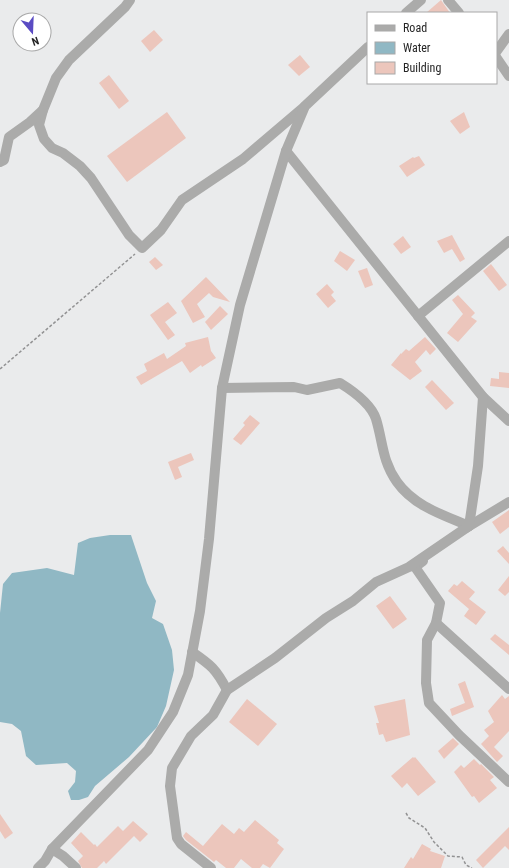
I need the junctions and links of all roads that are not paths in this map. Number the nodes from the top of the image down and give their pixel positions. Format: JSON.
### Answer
{"nodes":[{"id":1,"x":130,"y":0,"type":"edge"},
{"id":2,"x":421,"y":0,"type":"edge"},
{"id":3,"x":448,"y":0,"type":"edge"},
{"id":4,"x":407,"y":12,"type":"edge"},
{"id":5,"x":458,"y":12,"type":"edge"},
{"id":6,"x":509,"y":34,"type":"edge"},
{"id":7,"x":367,"y":48,"type":"edge"},
{"id":8,"x":497,"y":51,"type":"edge"},
{"id":9,"x":497,"y":58,"type":"edge"},
{"id":10,"x":509,"y":76,"type":"edge"},
{"id":11,"x":306,"y":106,"type":"junction"},
{"id":12,"x":43,"y":110,"type":"junction"},
{"id":13,"x":286,"y":152,"type":"junction"},
{"id":14,"x":0,"y":162,"type":"edge"},
{"id":15,"x":509,"y":241,"type":"edge"},
{"id":16,"x":418,"y":316,"type":"junction"},
{"id":17,"x":222,"y":388,"type":"junction"},
{"id":18,"x":483,"y":397,"type":"junction"},
{"id":19,"x":509,"y":421,"type":"edge"},
{"id":20,"x":509,"y":502,"type":"edge"},
{"id":21,"x":469,"y":526,"type":"junction"},
{"id":22,"x":436,"y":623,"type":"junction"},
{"id":23,"x":192,"y":652,"type":"junction"},
{"id":24,"x":509,"y":689,"type":"edge"},
{"id":25,"x":227,"y":690,"type":"junction"},
{"id":26,"x":509,"y":782,"type":"edge"},
{"id":27,"x":52,"y":849,"type":"junction"},
{"id":28,"x":43,"y":866,"type":"edge"},
{"id":29,"x":76,"y":868,"type":"edge"},
{"id":30,"x":211,"y":868,"type":"edge"}],
"edges":[{"from":1,"to":12,"type":"street"},
{"from":2,"to":4,"type":"street"},
{"from":3,"to":5,"type":"street"},
{"from":6,"to":8,"type":"street"},
{"from":7,"to":11,"type":"street"},
{"from":9,"to":10,"type":"street"},
{"from":11,"to":12,"type":"street"},
{"from":11,"to":13,"type":"street"},
{"from":12,"to":14,"type":"street"},
{"from":13,"to":16,"type":"street"},
{"from":13,"to":17,"type":"street"},
{"from":15,"to":16,"type":"street"},
{"from":16,"to":18,"type":"street"},
{"from":17,"to":21,"type":"street"},
{"from":17,"to":23,"type":"street"},
{"from":18,"to":19,"type":"street"},
{"from":18,"to":21,"type":"street"},
{"from":20,"to":21,"type":"street"},
{"from":21,"to":22,"type":"street"},
{"from":21,"to":25,"type":"street"},
{"from":22,"to":24,"type":"street"},
{"from":22,"to":26,"type":"street"},
{"from":23,"to":25,"type":"street"},
{"from":23,"to":27,"type":"street"},
{"from":25,"to":30,"type":"street"},
{"from":27,"to":28,"type":"street"},
{"from":27,"to":29,"type":"street"}]}
